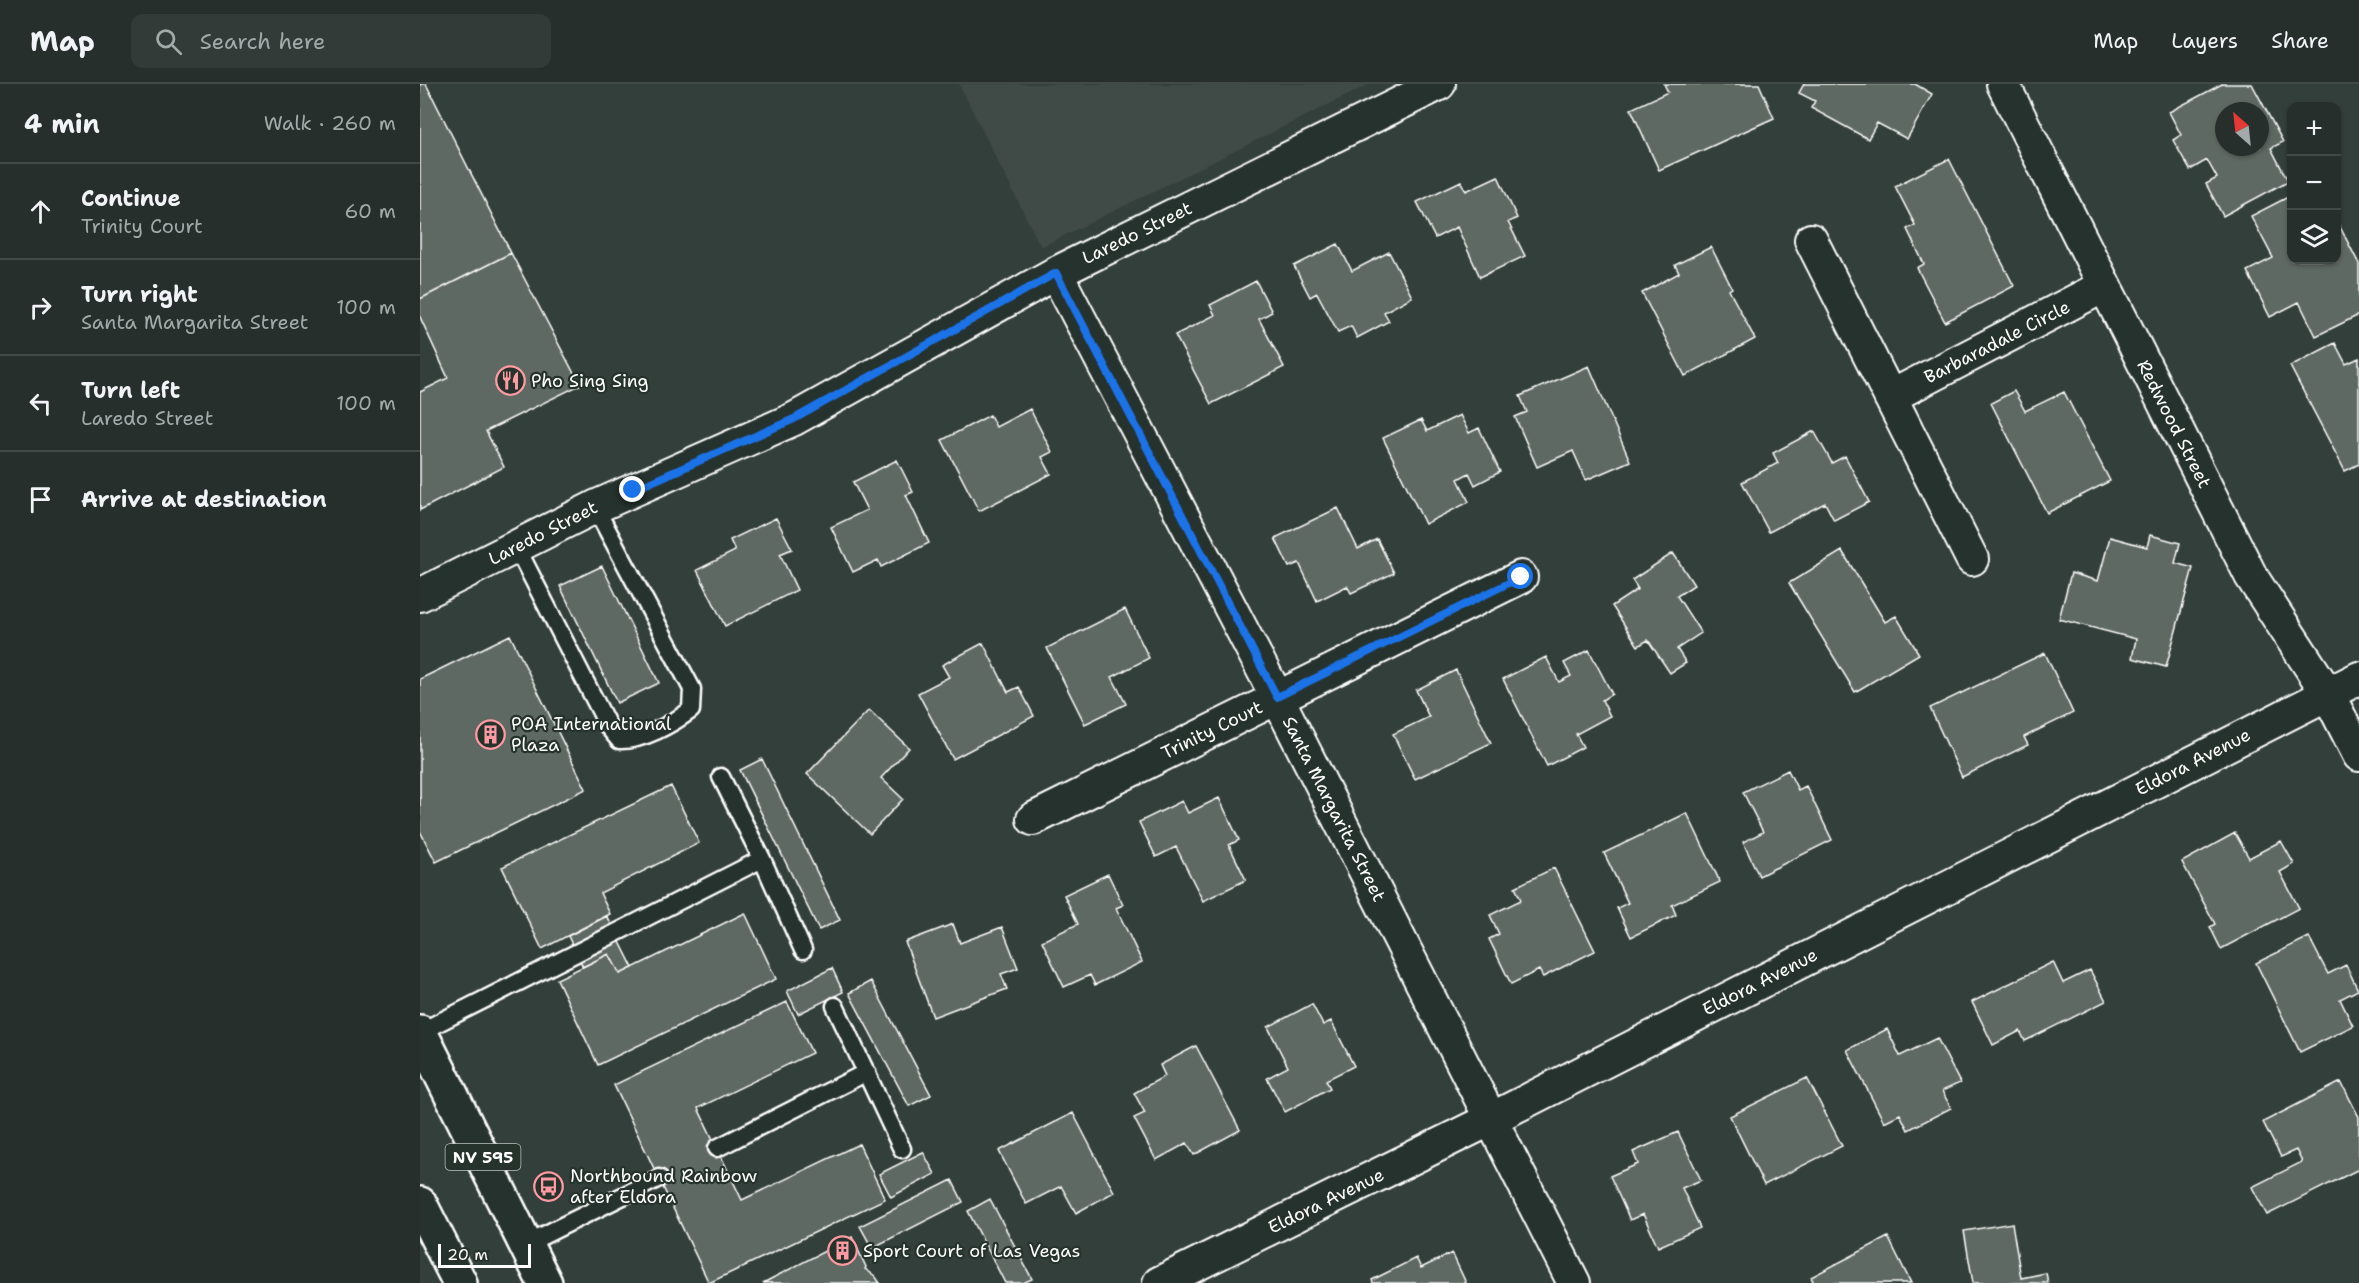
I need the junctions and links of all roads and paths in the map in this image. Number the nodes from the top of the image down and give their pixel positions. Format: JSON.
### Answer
{"nodes":[{"id":1,"x":1438,"y":84,"type":"edge"},
{"id":2,"x":2003,"y":84,"type":"edge"},
{"id":3,"x":1811,"y":240,"type":"dead end"},
{"id":4,"x":1056,"y":273,"type":"junction"},
{"id":5,"x":2104,"y":286,"type":"junction"},
{"id":6,"x":1890,"y":397,"type":"junction"},
{"id":7,"x":595,"y":507,"type":"junction"},
{"id":8,"x":516,"y":546,"type":"junction"},
{"id":9,"x":1971,"y":559,"type":"dead end"},
{"id":10,"x":1521,"y":577,"type":"dead end"},
{"id":11,"x":420,"y":595,"type":"edge"},
{"id":12,"x":2359,"y":678,"type":"edge"},
{"id":13,"x":2328,"y":694,"type":"junction"},
{"id":14,"x":1277,"y":697,"type":"junction"},
{"id":15,"x":2359,"y":755,"type":"edge"},
{"id":16,"x":721,"y":777,"type":"dead end"},
{"id":17,"x":1033,"y":819,"type":"dead end"},
{"id":18,"x":762,"y":859,"type":"junction"},
{"id":19,"x":803,"y":950,"type":"dead end"},
{"id":20,"x":835,"y":1006,"type":"dead end"},
{"id":21,"x":420,"y":1032,"type":"edge"},
{"id":22,"x":867,"y":1072,"type":"junction"},
{"id":23,"x":1491,"y":1119,"type":"junction"},
{"id":24,"x":717,"y":1148,"type":"dead end"},
{"id":25,"x":902,"y":1149,"type":"dead end"},
{"id":26,"x":658,"y":1178,"type":"dead end"},
{"id":27,"x":420,"y":1204,"type":"edge"},
{"id":28,"x":526,"y":1244,"type":"junction"},
{"id":29,"x":460,"y":1283,"type":"edge"},
{"id":30,"x":545,"y":1283,"type":"edge"},
{"id":31,"x":1159,"y":1283,"type":"edge"},
{"id":32,"x":1574,"y":1283,"type":"edge"}],
"edges":[{"from":1,"to":4,"type":"street","name":"Laredo Street"},
{"from":2,"to":5,"type":"street","name":"Redwood Street"},
{"from":3,"to":6,"type":"street"},
{"from":4,"to":7,"type":"street","name":"Laredo Street"},
{"from":4,"to":14,"type":"street","name":"Santa Margarita Street"},
{"from":5,"to":6,"type":"street","name":"Barbaradale Circle"},
{"from":5,"to":13,"type":"street","name":"Redwood Street"},
{"from":6,"to":9,"type":"street"},
{"from":7,"to":8,"type":"street","name":"Laredo Street"},
{"from":7,"to":8,"type":"lane"},
{"from":8,"to":11,"type":"street","name":"Laredo Street"},
{"from":10,"to":14,"type":"street","name":"Trinity Court"},
{"from":12,"to":13,"type":"street","name":"Eldora Avenue"},
{"from":13,"to":15,"type":"street","name":"Redwood Street"},
{"from":13,"to":23,"type":"street","name":"Eldora Avenue"},
{"from":14,"to":17,"type":"street","name":"Trinity Court"},
{"from":14,"to":23,"type":"street","name":"Santa Margarita Street"},
{"from":16,"to":18,"type":"lane"},
{"from":18,"to":19,"type":"lane"},
{"from":18,"to":21,"type":"lane"},
{"from":20,"to":22,"type":"lane"},
{"from":21,"to":28,"type":"main road","number":"NV 595"},
{"from":22,"to":24,"type":"lane"},
{"from":22,"to":25,"type":"lane"},
{"from":23,"to":31,"type":"street","name":"Eldora Avenue"},
{"from":23,"to":32,"type":"street","name":"Santa Margarita Street"},
{"from":26,"to":28,"type":"lane"},
{"from":27,"to":29,"type":"main road"},
{"from":28,"to":30,"type":"main road","number":"NV 595"}]}
